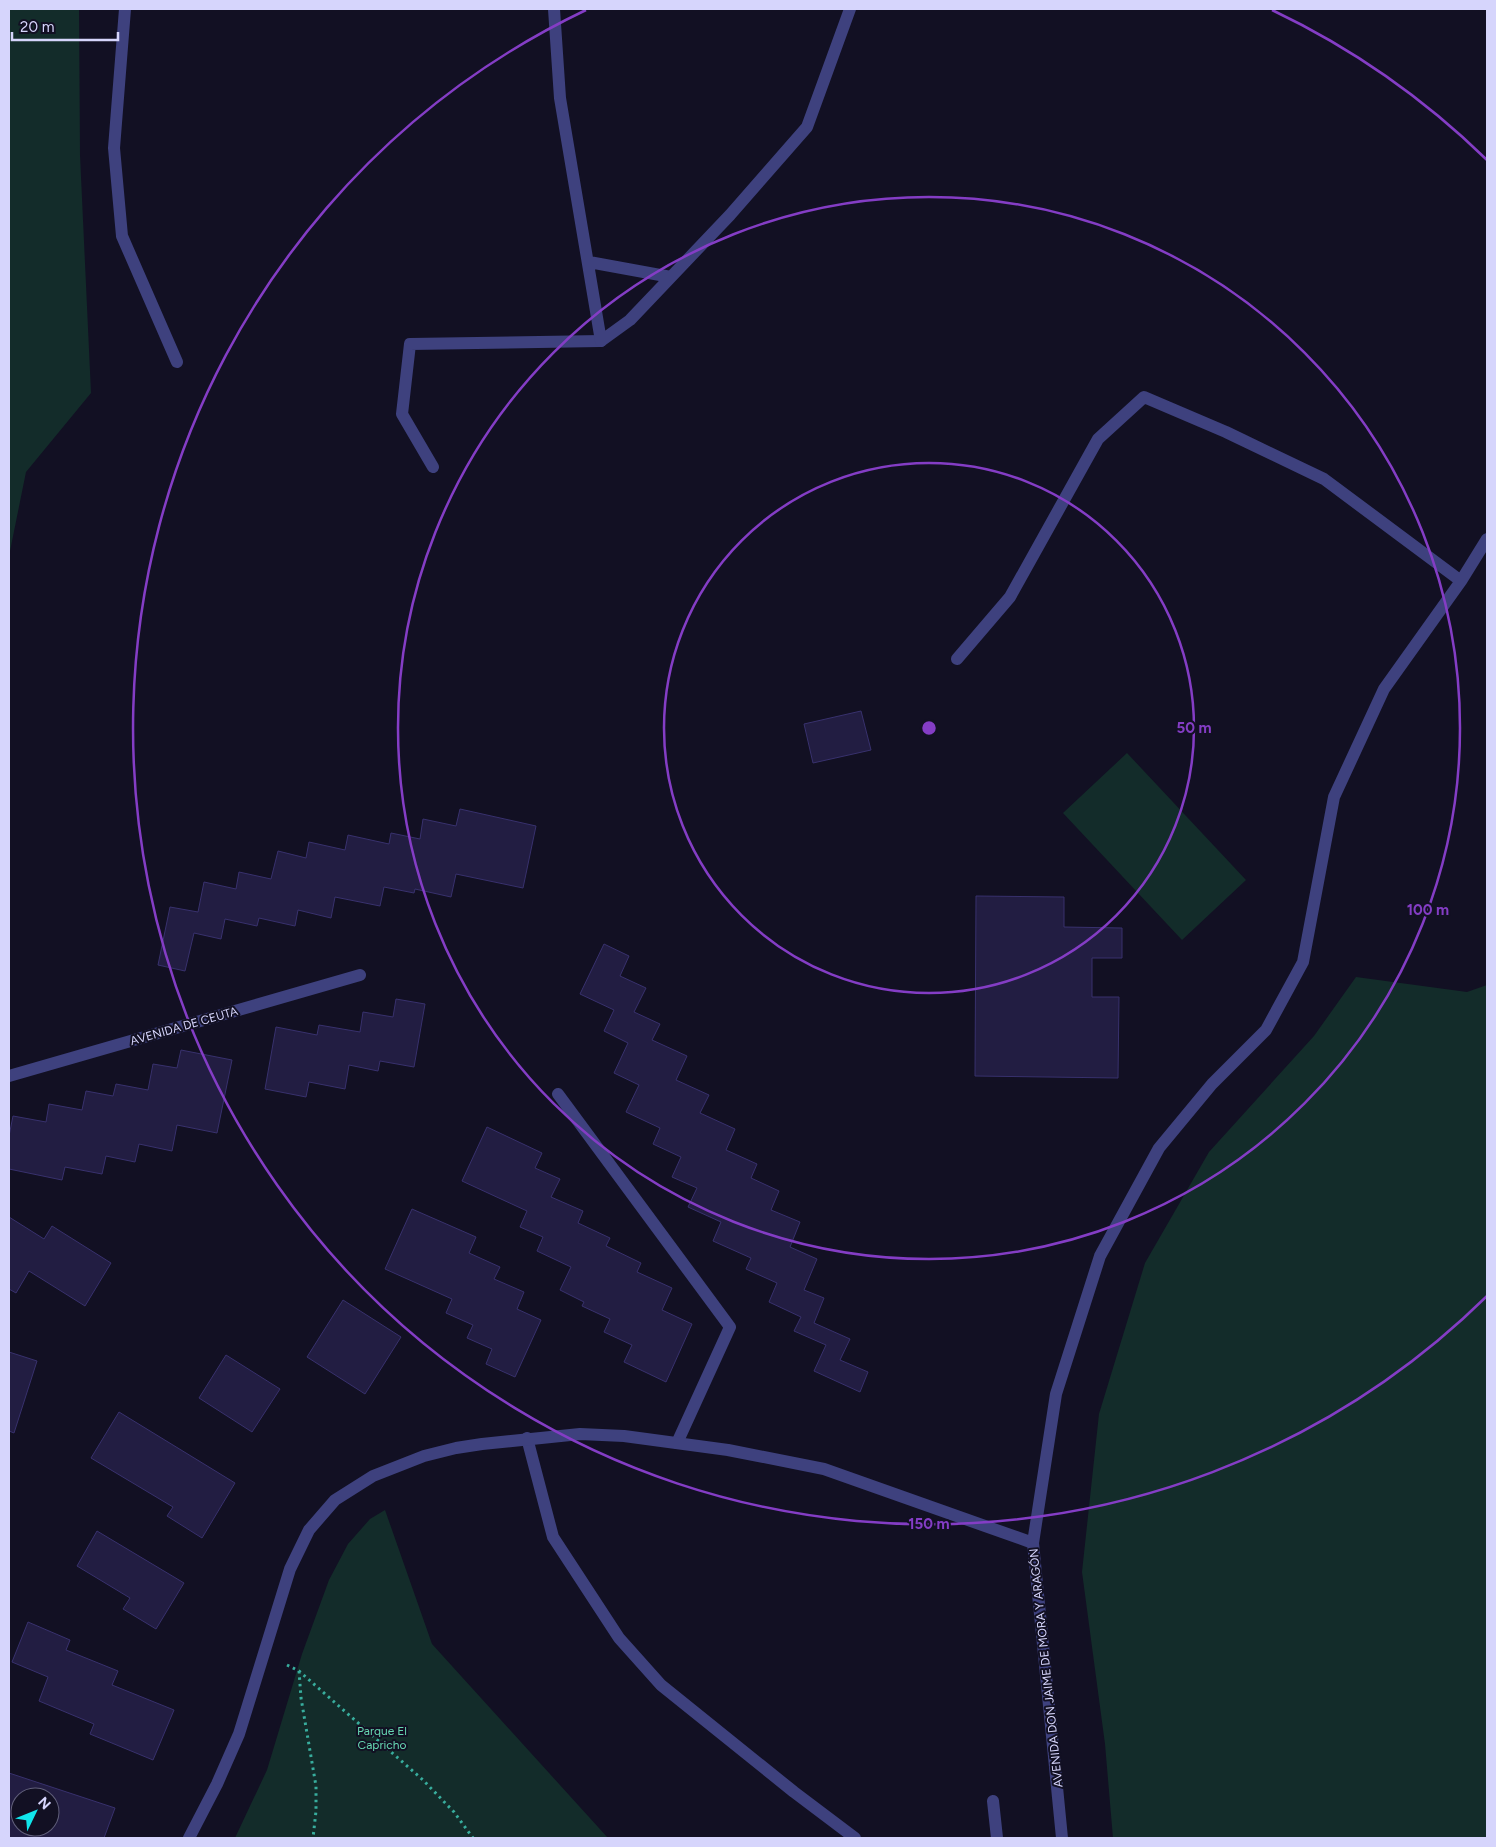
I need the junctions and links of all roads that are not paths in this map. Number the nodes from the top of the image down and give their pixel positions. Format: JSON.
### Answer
{"nodes":[{"id":1,"x":125,"y":9,"type":"edge"},
{"id":2,"x":554,"y":9,"type":"edge"},
{"id":3,"x":850,"y":9,"type":"edge"},
{"id":4,"x":589,"y":262,"type":"junction"},
{"id":5,"x":671,"y":278,"type":"junction"},
{"id":6,"x":601,"y":341,"type":"junction"},
{"id":7,"x":177,"y":362,"type":"dead end"},
{"id":8,"x":433,"y":467,"type":"dead end"},
{"id":9,"x":1487,"y":539,"type":"edge"},
{"id":10,"x":1483,"y":553,"type":"edge"},
{"id":11,"x":1461,"y":581,"type":"junction"},
{"id":12,"x":957,"y":659,"type":"dead end"},
{"id":13,"x":360,"y":975,"type":"dead end"},
{"id":14,"x":9,"y":1076,"type":"edge"},
{"id":15,"x":558,"y":1094,"type":"dead end"},
{"id":16,"x":527,"y":1438,"type":"junction"},
{"id":17,"x":677,"y":1443,"type":"junction"},
{"id":18,"x":1033,"y":1544,"type":"junction"},
{"id":19,"x":993,"y":1802,"type":"dead end"},
{"id":20,"x":189,"y":1838,"type":"edge"},
{"id":21,"x":855,"y":1838,"type":"edge"},
{"id":22,"x":997,"y":1838,"type":"edge"},
{"id":23,"x":1062,"y":1838,"type":"edge"}],
"edges":[{"from":1,"to":7,"type":"street"},
{"from":2,"to":4,"type":"street"},
{"from":3,"to":5,"type":"street"},
{"from":4,"to":5,"type":"street"},
{"from":4,"to":6,"type":"street"},
{"from":5,"to":6,"type":"street"},
{"from":6,"to":8,"type":"street"},
{"from":9,"to":10,"type":"street","name":"AVENIDA DON JAIME DE MORA Y ARAGÓN"},
{"from":10,"to":11,"type":"street","name":"AVENIDA DON JAIME DE MORA Y ARAGÓN"},
{"from":11,"to":12,"type":"street"},
{"from":11,"to":18,"type":"street","name":"AVENIDA DON JAIME DE MORA Y ARAGÓN"},
{"from":13,"to":14,"type":"street","name":"AVENIDA DE CEUTA"},
{"from":15,"to":17,"type":"street"},
{"from":16,"to":17,"type":"street"},
{"from":16,"to":20,"type":"street"},
{"from":16,"to":21,"type":"street"},
{"from":17,"to":18,"type":"street"},
{"from":18,"to":23,"type":"street","name":"AVENIDA DON JAIME DE MORA Y ARAGÓN"},
{"from":19,"to":22,"type":"street"}]}
